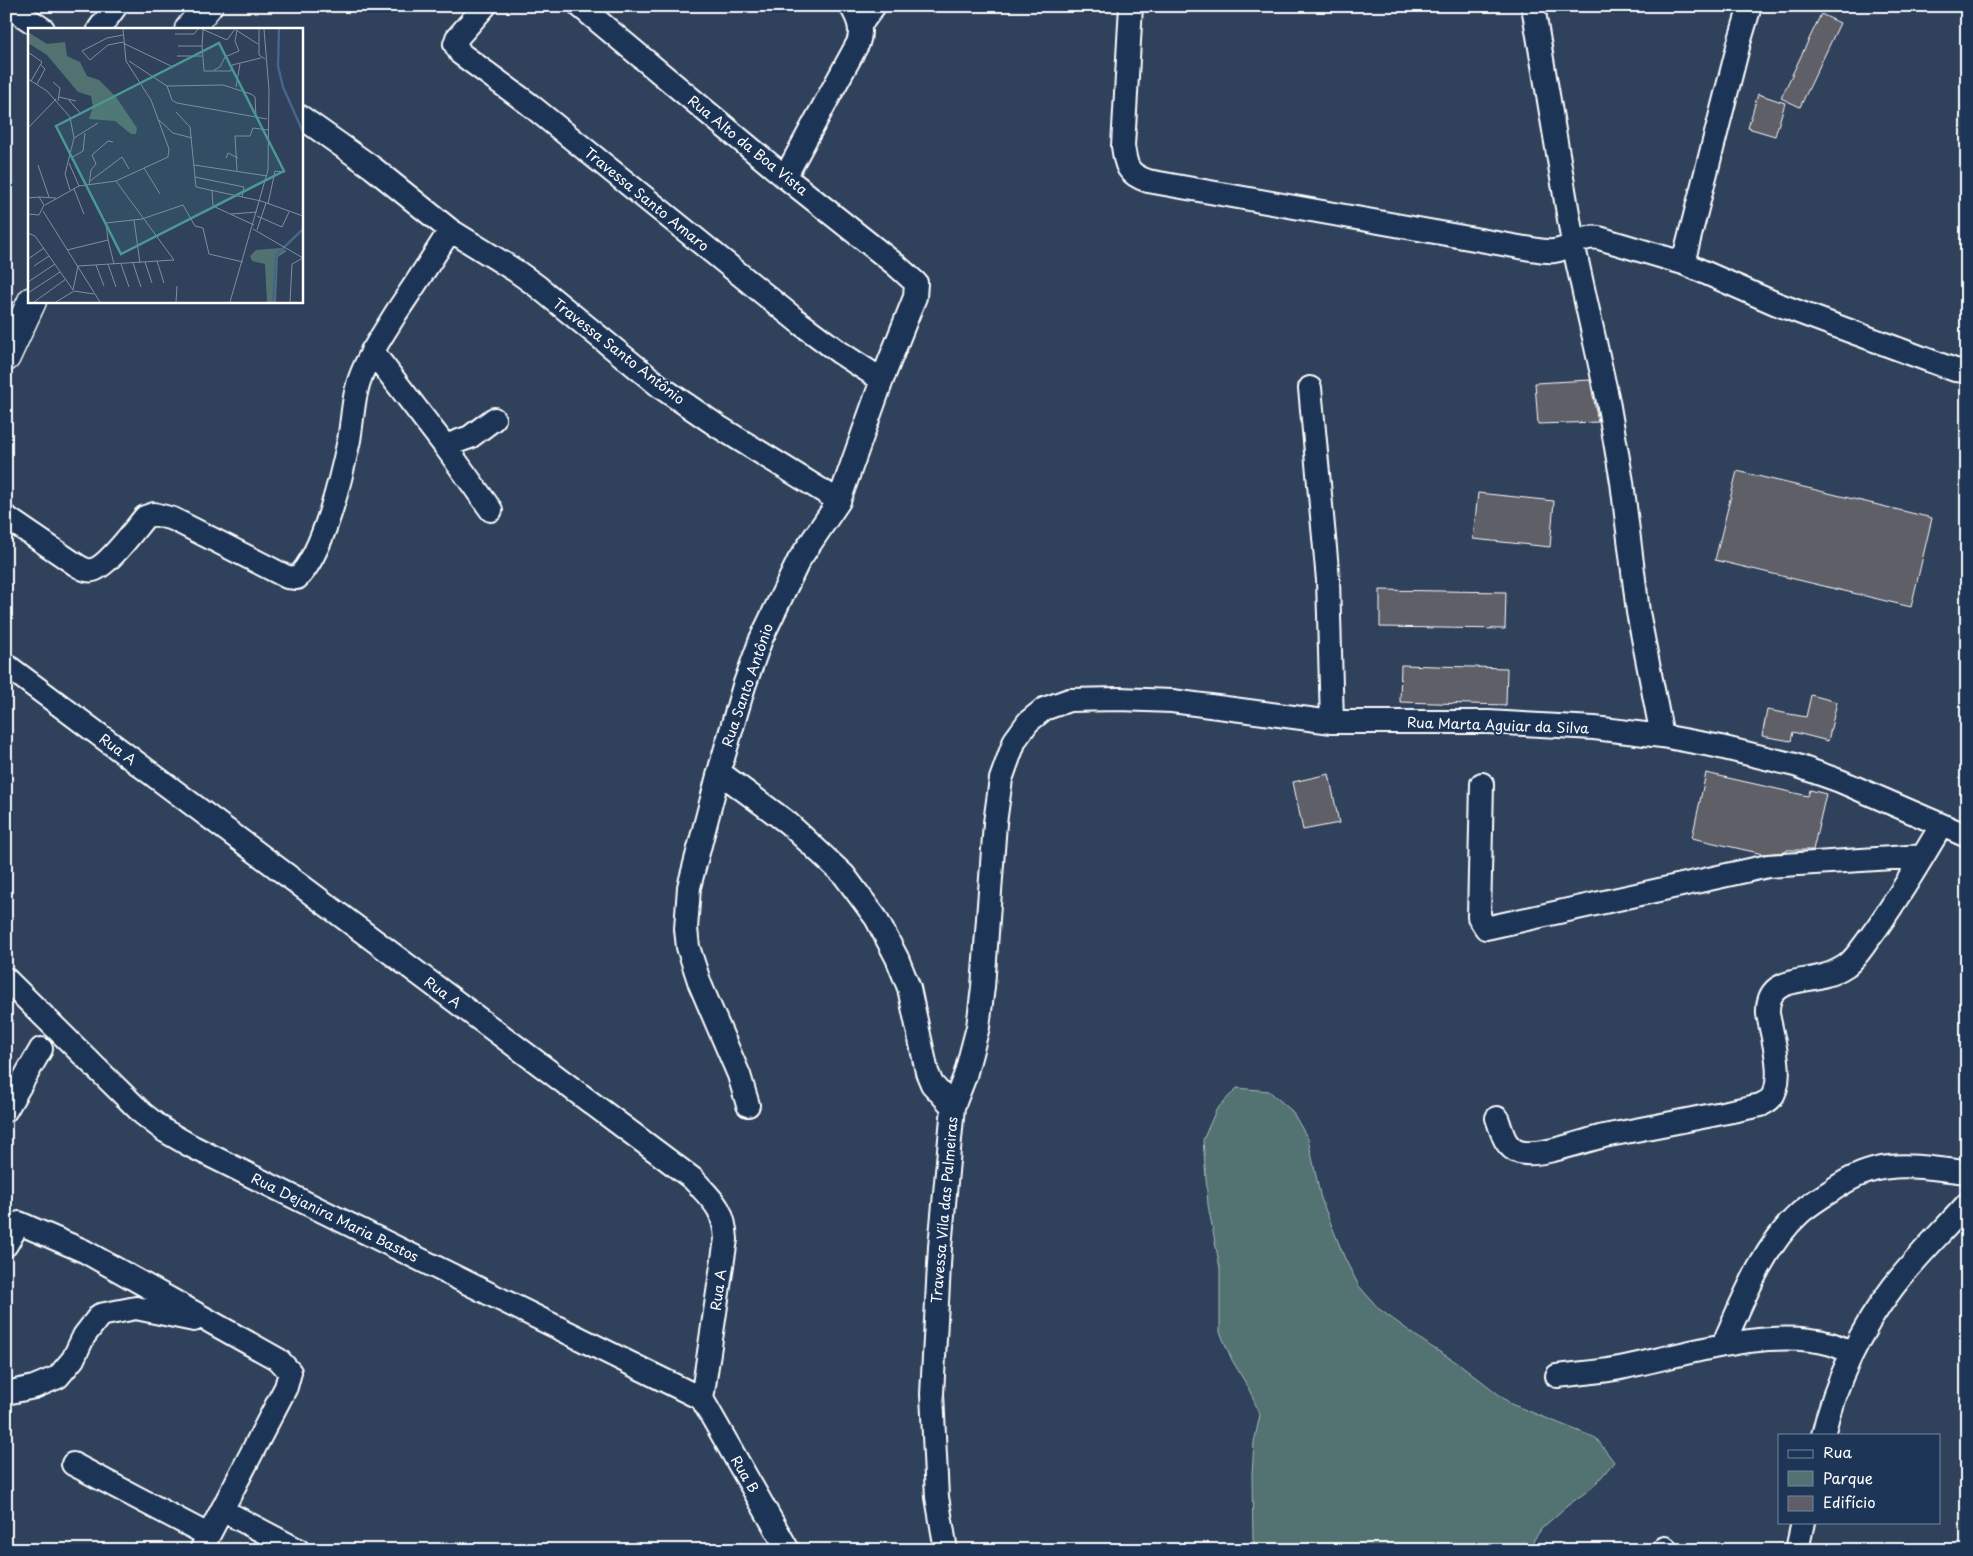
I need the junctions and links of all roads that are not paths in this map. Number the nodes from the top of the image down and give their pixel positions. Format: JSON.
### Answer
{"nodes":[{"id":1,"x":8,"y":6,"type":"edge"},
{"id":2,"x":116,"y":6,"type":"edge"},
{"id":3,"x":208,"y":6,"type":"edge"},
{"id":4,"x":485,"y":6,"type":"edge"},
{"id":5,"x":580,"y":6,"type":"edge"},
{"id":6,"x":874,"y":6,"type":"edge"},
{"id":7,"x":1131,"y":6,"type":"edge"},
{"id":8,"x":1533,"y":6,"type":"edge"},
{"id":9,"x":1750,"y":6,"type":"edge"},
{"id":10,"x":856,"y":25,"type":"edge"},
{"id":11,"x":41,"y":28,"type":"edge"},
{"id":12,"x":100,"y":28,"type":"edge"},
{"id":13,"x":189,"y":28,"type":"edge"},
{"id":14,"x":302,"y":118,"type":"edge"},
{"id":15,"x":785,"y":177,"type":"junction"},
{"id":16,"x":450,"y":230,"type":"junction"},
{"id":17,"x":1573,"y":243,"type":"junction"},
{"id":18,"x":1683,"y":263,"type":"junction"},
{"id":19,"x":916,"y":283,"type":"joint"},
{"id":20,"x":32,"y":302,"type":"edge"},
{"id":21,"x":372,"y":351,"type":"junction"},
{"id":22,"x":6,"y":357,"type":"edge"},
{"id":23,"x":1967,"y":371,"type":"edge"},
{"id":24,"x":882,"y":380,"type":"junction"},
{"id":25,"x":1310,"y":388,"type":"dead end"},
{"id":26,"x":494,"y":419,"type":"dead end"},
{"id":27,"x":445,"y":446,"type":"junction"},
{"id":28,"x":839,"y":501,"type":"junction"},
{"id":29,"x":491,"y":510,"type":"dead end"},
{"id":30,"x":6,"y":517,"type":"edge"},
{"id":31,"x":6,"y":665,"type":"edge"},
{"id":32,"x":1044,"y":709,"type":"joint"},
{"id":33,"x":1332,"y":722,"type":"junction"},
{"id":34,"x":1662,"y":736,"type":"junction"},
{"id":35,"x":719,"y":772,"type":"junction"},
{"id":36,"x":1482,"y":784,"type":"dead end"},
{"id":37,"x":1941,"y":826,"type":"junction"},
{"id":38,"x":1967,"y":836,"type":"edge"},
{"id":39,"x":1923,"y":856,"type":"junction"},
{"id":40,"x":6,"y":979,"type":"edge"},
{"id":41,"x":41,"y":1050,"type":"dead end"},
{"id":42,"x":748,"y":1105,"type":"dead end"},
{"id":43,"x":953,"y":1107,"type":"junction"},
{"id":44,"x":6,"y":1110,"type":"edge"},
{"id":45,"x":1497,"y":1118,"type":"dead end"},
{"id":46,"x":1967,"y":1172,"type":"edge"},
{"id":47,"x":1967,"y":1204,"type":"edge"},
{"id":48,"x":6,"y":1245,"type":"edge"},
{"id":49,"x":214,"y":1324,"type":"junction"},
{"id":50,"x":1723,"y":1345,"type":"junction"},
{"id":51,"x":1852,"y":1353,"type":"junction"},
{"id":52,"x":1557,"y":1376,"type":"dead end"},
{"id":53,"x":6,"y":1393,"type":"edge"},
{"id":54,"x":702,"y":1399,"type":"junction"},
{"id":55,"x":1823,"y":1434,"type":"edge"},
{"id":56,"x":73,"y":1464,"type":"dead end"},
{"id":57,"x":222,"y":1510,"type":"junction"},
{"id":58,"x":1803,"y":1524,"type":"edge"},
{"id":59,"x":205,"y":1543,"type":"edge"},
{"id":60,"x":298,"y":1550,"type":"edge"},
{"id":61,"x":788,"y":1550,"type":"edge"},
{"id":62,"x":946,"y":1550,"type":"edge"},
{"id":63,"x":1797,"y":1550,"type":"edge"}],
"edges":[{"from":1,"to":11,"type":"street"},
{"from":2,"to":12,"type":"street"},
{"from":3,"to":13,"type":"main road"},
{"from":4,"to":24,"type":"street","name":"Travessa Santo Amaro"},
{"from":5,"to":15,"type":"street","name":"Rua Alto da Boa Vista"},
{"from":6,"to":10,"type":"street"},
{"from":7,"to":17,"type":"street"},
{"from":8,"to":17,"type":"street"},
{"from":9,"to":18,"type":"street"},
{"from":10,"to":15,"type":"street"},
{"from":14,"to":16,"type":"street","name":"Travessa Santo Antônio"},
{"from":15,"to":19,"type":"street","name":"Rua Alto da Boa Vista"},
{"from":16,"to":21,"type":"street"},
{"from":16,"to":28,"type":"street","name":"Travessa Santo Antônio"},
{"from":17,"to":18,"type":"street"},
{"from":17,"to":34,"type":"street"},
{"from":18,"to":23,"type":"street"},
{"from":19,"to":24,"type":"street","name":"Rua Santo Antônio"},
{"from":20,"to":22,"type":"main road"},
{"from":21,"to":27,"type":"street"},
{"from":21,"to":30,"type":"street"},
{"from":24,"to":28,"type":"street","name":"Rua Santo Antônio"},
{"from":25,"to":33,"type":"street"},
{"from":26,"to":27,"type":"street"},
{"from":27,"to":29,"type":"street"},
{"from":28,"to":35,"type":"street","name":"Rua Santo Antônio"},
{"from":31,"to":54,"type":"street","name":"Rua A"},
{"from":32,"to":33,"type":"street","name":"Rua Marta Aguiar da Silva"},
{"from":32,"to":43,"type":"street","name":"Travessa Vila das Palmeiras"},
{"from":33,"to":34,"type":"street","name":"Rua Marta Aguiar da Silva"},
{"from":34,"to":37,"type":"street","name":"Rua Marta Aguiar da Silva"},
{"from":35,"to":42,"type":"street","name":"Rua Santo Antônio"},
{"from":35,"to":43,"type":"street"},
{"from":36,"to":39,"type":"street"},
{"from":37,"to":38,"type":"street","name":"Rua Marta Aguiar da Silva"},
{"from":37,"to":39,"type":"street"},
{"from":39,"to":45,"type":"street"},
{"from":40,"to":54,"type":"street","name":"Rua Dejanira Maria Bastos"},
{"from":41,"to":44,"type":"street"},
{"from":43,"to":62,"type":"street","name":"Travessa Vila das Palmeiras"},
{"from":46,"to":50,"type":"street"},
{"from":47,"to":51,"type":"street"},
{"from":48,"to":49,"type":"street"},
{"from":49,"to":53,"type":"street"},
{"from":49,"to":57,"type":"street"},
{"from":50,"to":51,"type":"street"},
{"from":50,"to":52,"type":"street"},
{"from":51,"to":55,"type":"street"},
{"from":54,"to":61,"type":"street","name":"Rua B"},
{"from":56,"to":59,"type":"street"},
{"from":57,"to":59,"type":"street"},
{"from":57,"to":60,"type":"street"},
{"from":58,"to":63,"type":"street"}]}
